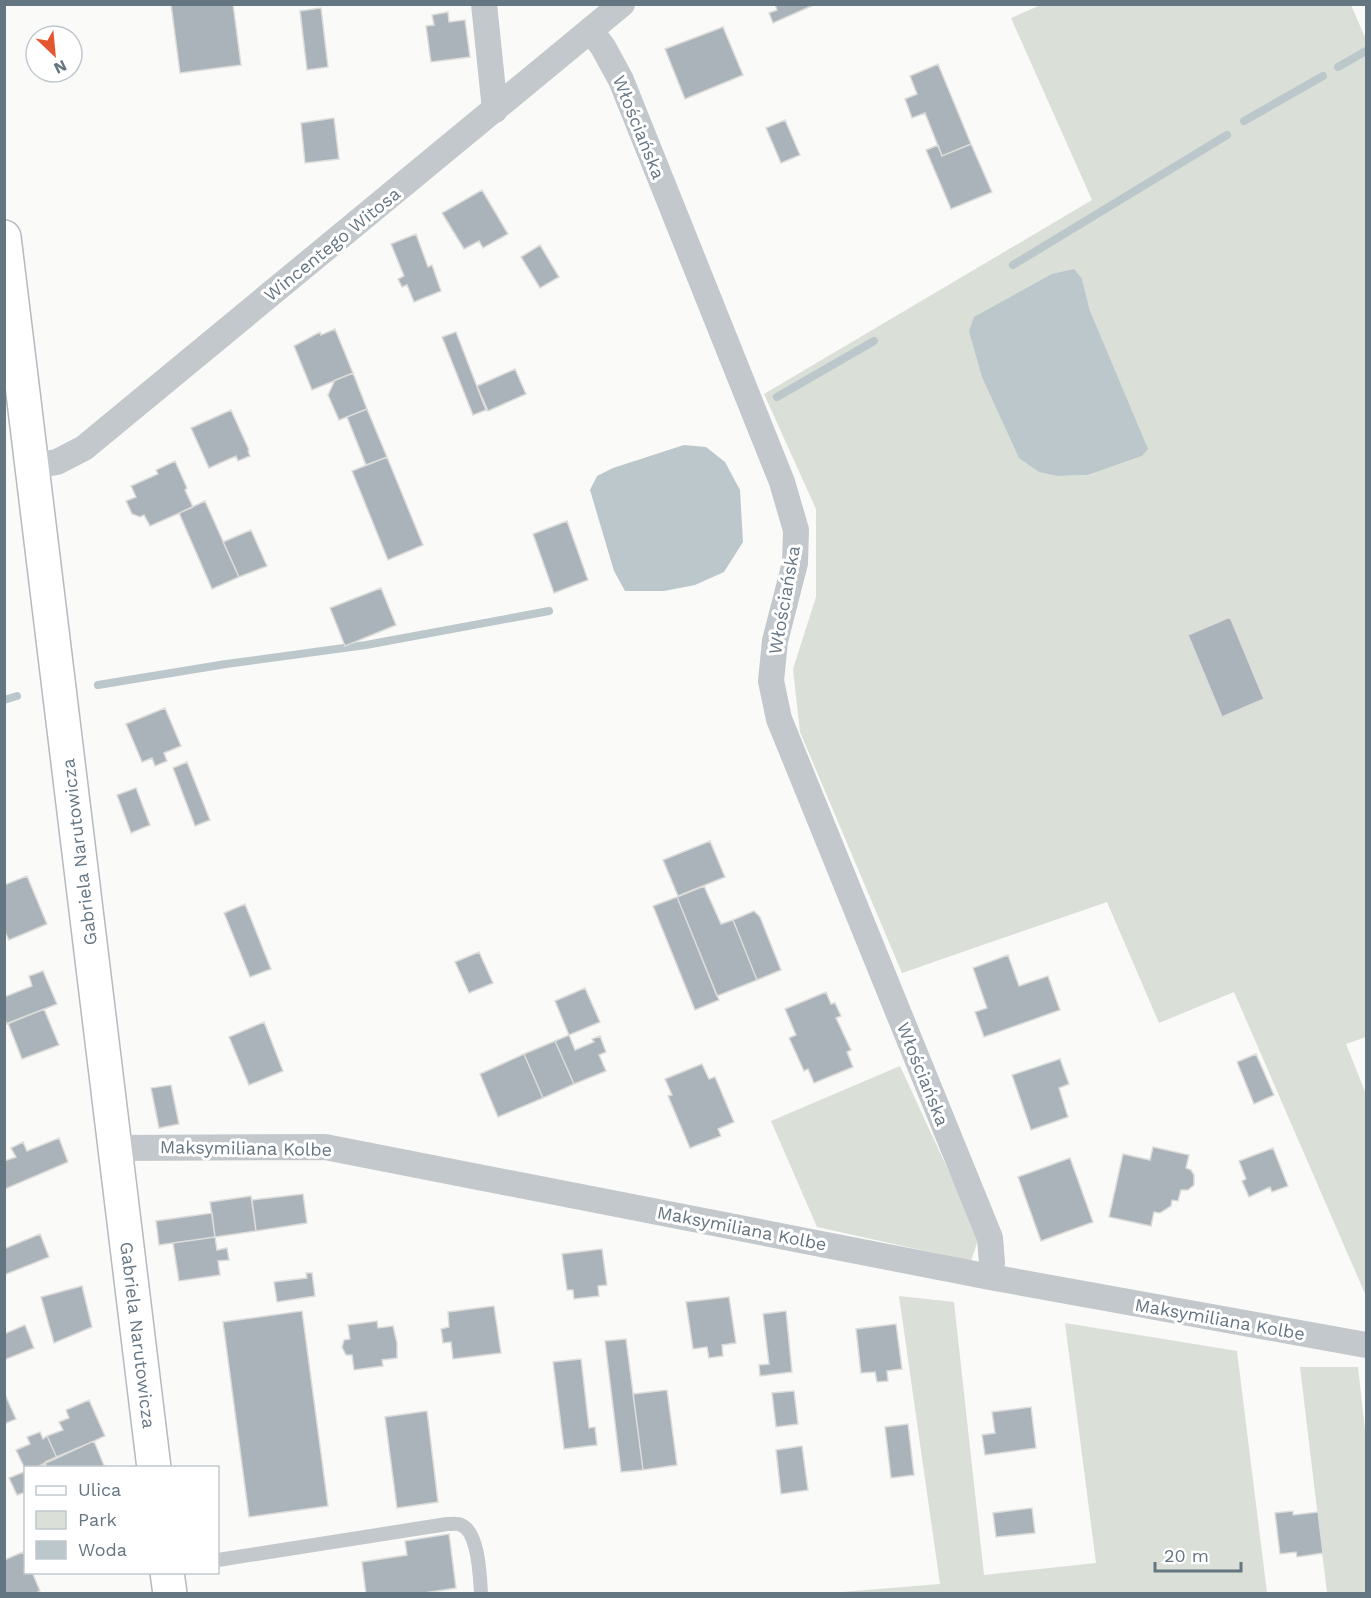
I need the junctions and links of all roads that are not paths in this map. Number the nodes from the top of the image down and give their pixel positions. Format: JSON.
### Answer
{"nodes":[{"id":1,"x":484,"y":4,"type":"edge"},
{"id":2,"x":622,"y":4,"type":"edge"},
{"id":3,"x":591,"y":31,"type":"junction"},
{"id":4,"x":495,"y":110,"type":"junction"},
{"id":5,"x":4,"y":237,"type":"edge"},
{"id":6,"x":32,"y":465,"type":"junction"},
{"id":7,"x":115,"y":1148,"type":"junction"},
{"id":8,"x":990,"y":1277,"type":"junction"},
{"id":9,"x":1366,"y":1346,"type":"edge"},
{"id":10,"x":154,"y":1466,"type":"edge"},
{"id":11,"x":219,"y":1560,"type":"edge"},
{"id":12,"x":167,"y":1574,"type":"edge"},
{"id":13,"x":170,"y":1593,"type":"edge"},
{"id":14,"x":481,"y":1593,"type":"edge"}],
"edges":[{"from":1,"to":4,"type":"street"},
{"from":2,"to":3,"type":"street","name":"Wincentego Witosa"},
{"from":3,"to":4,"type":"street","name":"Wincentego Witosa"},
{"from":3,"to":8,"type":"street","name":"Włościańska"},
{"from":4,"to":6,"type":"street","name":"Wincentego Witosa"},
{"from":5,"to":6,"type":"main road","name":"Gabriela Narutowicza"},
{"from":6,"to":7,"type":"main road","name":"Gabriela Narutowicza"},
{"from":7,"to":8,"type":"street","name":"Maksymiliana Kolbe"},
{"from":7,"to":10,"type":"main road","name":"Gabriela Narutowicza"},
{"from":8,"to":9,"type":"street","name":"Maksymiliana Kolbe"},
{"from":11,"to":14,"type":"lane"},
{"from":12,"to":13,"type":"main road"}]}
